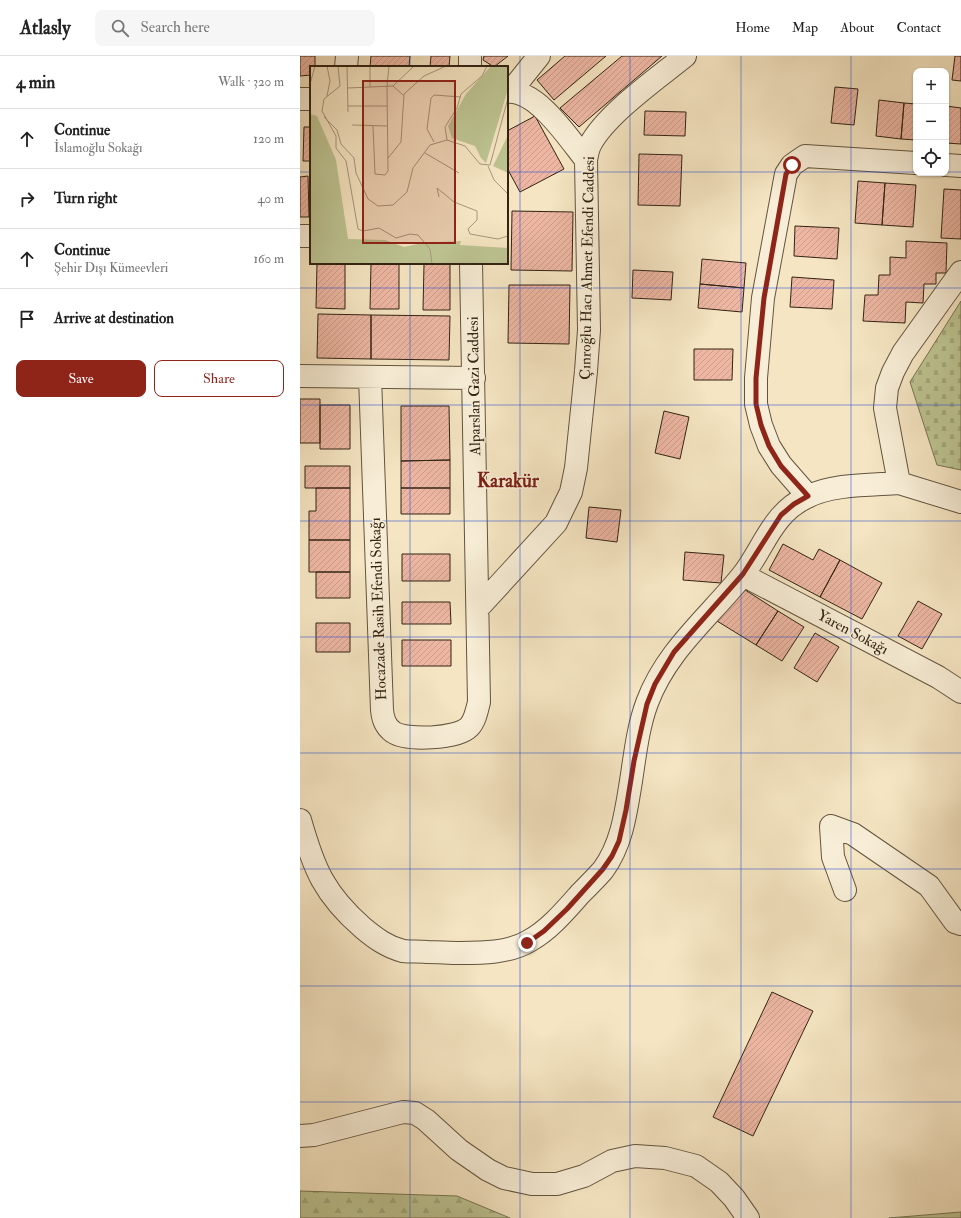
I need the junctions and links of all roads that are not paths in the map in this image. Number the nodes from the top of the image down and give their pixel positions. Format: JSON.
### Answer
{"nodes":[{"id":1,"x":347,"y":56,"type":"edge"},
{"id":2,"x":538,"y":56,"type":"edge"},
{"id":3,"x":685,"y":56,"type":"edge"},
{"id":4,"x":346,"y":66,"type":"edge"},
{"id":5,"x":509,"y":91,"type":"edge"},
{"id":6,"x":586,"y":160,"type":"junction"},
{"id":7,"x":913,"y":163,"type":"edge"},
{"id":8,"x":949,"y":165,"type":"edge"},
{"id":9,"x":961,"y":166,"type":"edge"},
{"id":10,"x":471,"y":264,"type":"edge"},
{"id":11,"x":961,"y":272,"type":"edge"},
{"id":12,"x":300,"y":376,"type":"edge"},
{"id":13,"x":370,"y":377,"type":"junction"},
{"id":14,"x":474,"y":378,"type":"junction"},
{"id":15,"x":899,"y":483,"type":"junction"},
{"id":16,"x":808,"y":496,"type":"junction"},
{"id":17,"x":961,"y":502,"type":"edge"},
{"id":18,"x":743,"y":574,"type":"junction"},
{"id":19,"x":478,"y":608,"type":"junction"},
{"id":20,"x":961,"y":692,"type":"edge"},
{"id":21,"x":480,"y":702,"type":"joint"},
{"id":22,"x":300,"y":820,"type":"edge"},
{"id":23,"x":845,"y":890,"type":"dead end"},
{"id":24,"x":961,"y":924,"type":"edge"},
{"id":25,"x":300,"y":1136,"type":"edge"},
{"id":26,"x":748,"y":1218,"type":"edge"}],
"edges":[{"from":1,"to":4,"type":"street"},
{"from":2,"to":5,"type":"street"},
{"from":3,"to":6,"type":"street","name":"Çınroğlu Hacı Ahmet Efendi Caddesi"},
{"from":5,"to":6,"type":"street"},
{"from":6,"to":19,"type":"street","name":"Çınroğlu Hacı Ahmet Efendi Caddesi"},
{"from":7,"to":16,"type":"street"},
{"from":8,"to":9,"type":"street"},
{"from":10,"to":14,"type":"street","name":"Alparslan Gazi Caddesi"},
{"from":11,"to":15,"type":"street"},
{"from":12,"to":13,"type":"street"},
{"from":13,"to":14,"type":"street"},
{"from":13,"to":21,"type":"street","name":"Hocazade Rasih Efendi Sokağı"},
{"from":14,"to":19,"type":"street","name":"Alparslan Gazi Caddesi"},
{"from":15,"to":16,"type":"street"},
{"from":15,"to":17,"type":"street"},
{"from":16,"to":18,"type":"street"},
{"from":18,"to":20,"type":"street","name":"Yaren Sokağı"},
{"from":18,"to":22,"type":"street"},
{"from":19,"to":21,"type":"street","name":"Alparslan Gazi Caddesi"},
{"from":23,"to":24,"type":"street"},
{"from":25,"to":26,"type":"street"}]}
